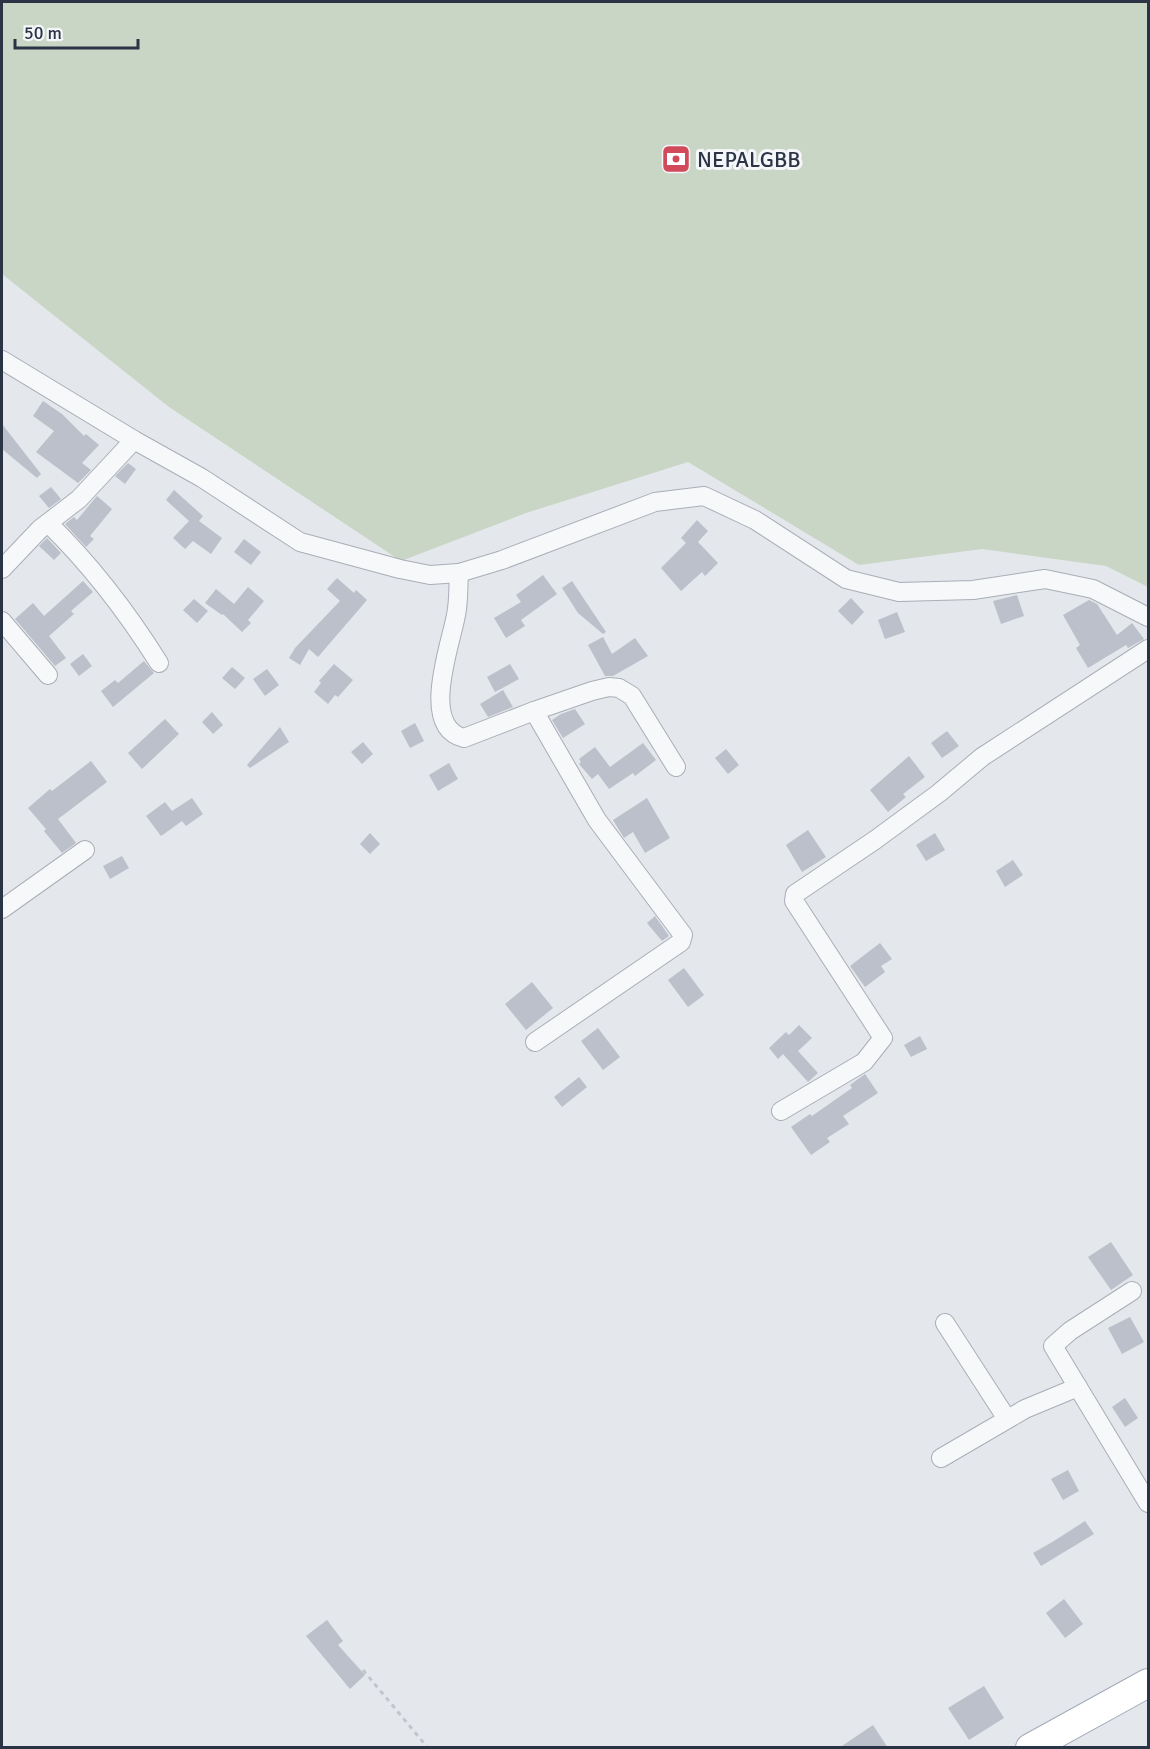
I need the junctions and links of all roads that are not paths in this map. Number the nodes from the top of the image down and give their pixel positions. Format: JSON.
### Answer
{"nodes":[{"id":1,"x":2,"y":360,"type":"edge"},
{"id":2,"x":134,"y":440,"type":"junction"},
{"id":3,"x":48,"y":523,"type":"junction"},
{"id":4,"x":2,"y":569,"type":"edge"},
{"id":5,"x":459,"y":573,"type":"junction"},
{"id":6,"x":1149,"y":617,"type":"edge"},
{"id":7,"x":3,"y":626,"type":"edge"},
{"id":8,"x":1149,"y":649,"type":"edge"},
{"id":9,"x":159,"y":663,"type":"dead end"},
{"id":10,"x":48,"y":675,"type":"dead end"},
{"id":11,"x":534,"y":711,"type":"junction"},
{"id":12,"x":676,"y":767,"type":"dead end"},
{"id":13,"x":85,"y":850,"type":"dead end"},
{"id":14,"x":2,"y":909,"type":"edge"},
{"id":15,"x":535,"y":1042,"type":"dead end"},
{"id":16,"x":780,"y":1112,"type":"dead end"},
{"id":17,"x":1132,"y":1291,"type":"dead end"},
{"id":18,"x":945,"y":1323,"type":"dead end"},
{"id":19,"x":1078,"y":1387,"type":"junction"},
{"id":20,"x":1007,"y":1419,"type":"junction"},
{"id":21,"x":941,"y":1458,"type":"dead end"},
{"id":22,"x":1149,"y":1503,"type":"edge"},
{"id":23,"x":1149,"y":1683,"type":"edge"},
{"id":24,"x":1030,"y":1748,"type":"edge"}],
"edges":[{"from":1,"to":2,"type":"street"},
{"from":2,"to":3,"type":"street"},
{"from":2,"to":5,"type":"street"},
{"from":3,"to":4,"type":"street"},
{"from":3,"to":9,"type":"street"},
{"from":5,"to":6,"type":"street"},
{"from":5,"to":11,"type":"street"},
{"from":7,"to":10,"type":"street"},
{"from":8,"to":16,"type":"street"},
{"from":11,"to":12,"type":"street"},
{"from":11,"to":15,"type":"street"},
{"from":13,"to":14,"type":"street"},
{"from":17,"to":19,"type":"street"},
{"from":18,"to":20,"type":"street"},
{"from":19,"to":20,"type":"street"},
{"from":19,"to":22,"type":"street"},
{"from":20,"to":21,"type":"street"},
{"from":23,"to":24,"type":"main road"}]}
